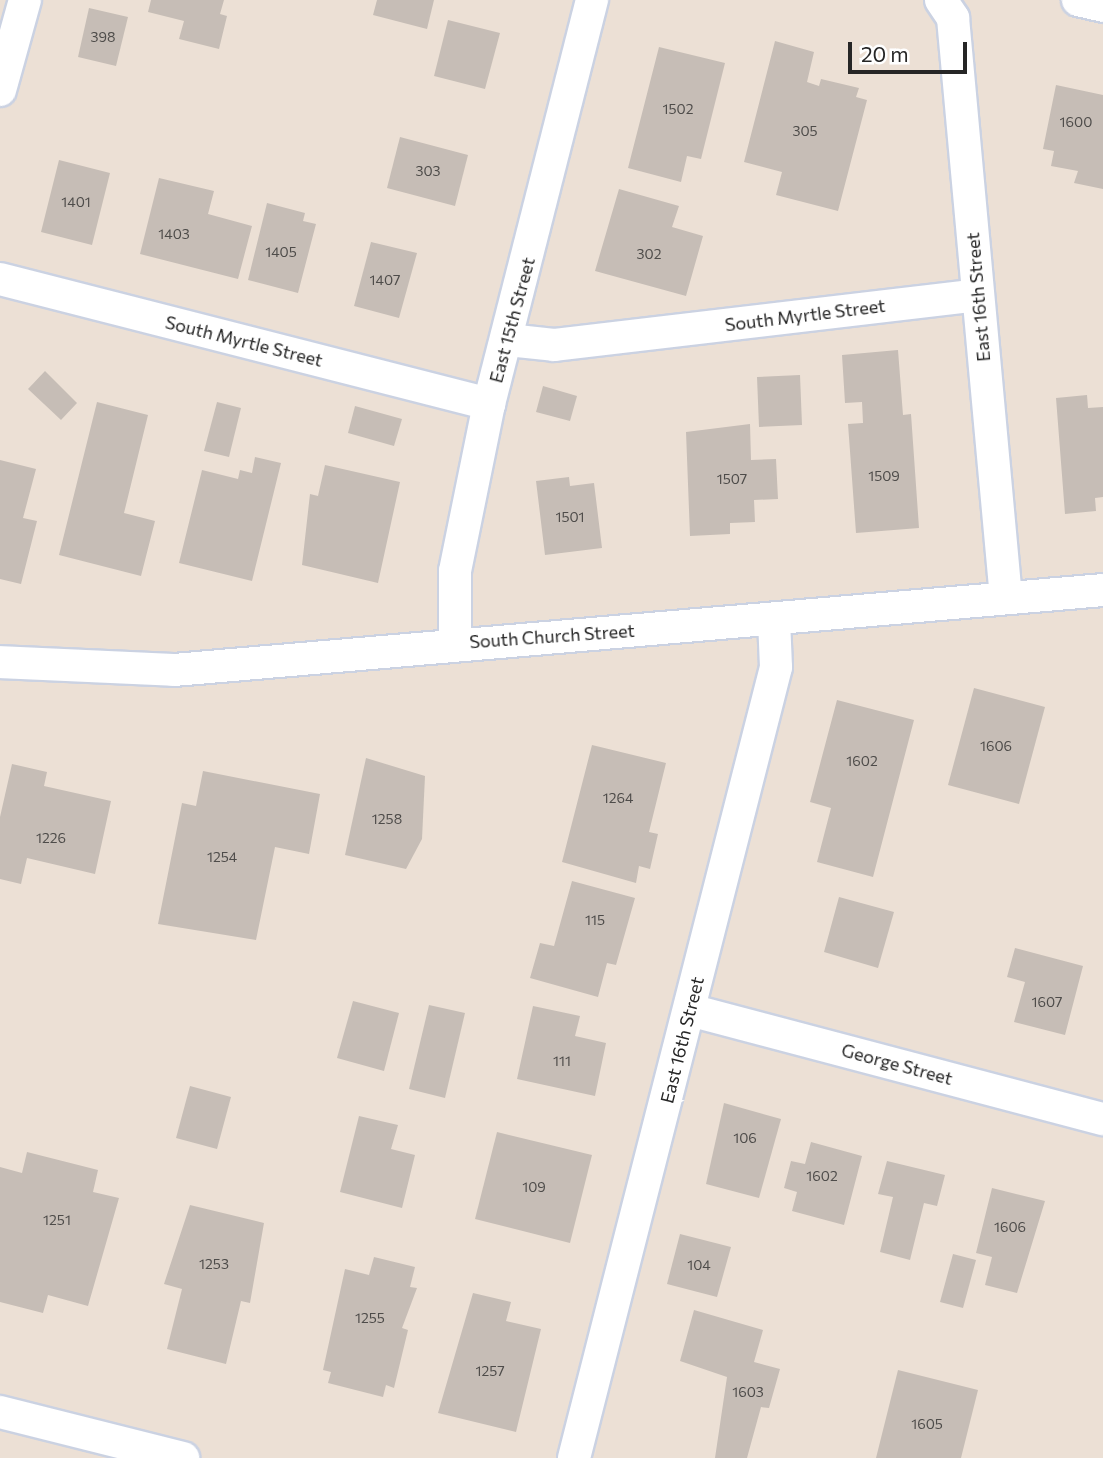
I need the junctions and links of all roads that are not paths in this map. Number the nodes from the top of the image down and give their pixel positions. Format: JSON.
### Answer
{"nodes":[{"id":1,"x":25,"y":0,"type":"edge"},
{"id":2,"x":592,"y":0,"type":"edge"},
{"id":3,"x":941,"y":0,"type":"edge"},
{"id":4,"x":1079,"y":0,"type":"edge"},
{"id":5,"x":1103,"y":6,"type":"edge"},
{"id":6,"x":0,"y":90,"type":"edge"},
{"id":7,"x":0,"y":279,"type":"edge"},
{"id":8,"x":977,"y":295,"type":"junction"},
{"id":9,"x":508,"y":340,"type":"junction"},
{"id":10,"x":489,"y":404,"type":"junction"},
{"id":11,"x":1103,"y":590,"type":"edge"},
{"id":12,"x":1006,"y":598,"type":"junction"},
{"id":13,"x":774,"y":619,"type":"junction"},
{"id":14,"x":455,"y":643,"type":"junction"},
{"id":15,"x":0,"y":662,"type":"edge"},
{"id":16,"x":690,"y":1010,"type":"junction"},
{"id":17,"x":1103,"y":1119,"type":"edge"},
{"id":18,"x":0,"y":1412,"type":"edge"},
{"id":19,"x":183,"y":1458,"type":"edge"},
{"id":20,"x":574,"y":1458,"type":"edge"}],
"edges":[{"from":1,"to":6,"type":"street"},
{"from":2,"to":9,"type":"street","name":"East 15th Street"},
{"from":3,"to":8,"type":"street","name":"East 16th Street"},
{"from":4,"to":5,"type":"street"},
{"from":7,"to":10,"type":"street","name":"South Myrtle Street"},
{"from":8,"to":9,"type":"street","name":"South Myrtle Street"},
{"from":8,"to":12,"type":"street","name":"East 16th Street"},
{"from":9,"to":10,"type":"street","name":"East 15th Street"},
{"from":10,"to":14,"type":"street","name":"East 15th Street"},
{"from":11,"to":12,"type":"street","name":"South Church Street"},
{"from":12,"to":13,"type":"street","name":"South Church Street"},
{"from":13,"to":14,"type":"street","name":"South Church Street"},
{"from":13,"to":16,"type":"street","name":"East 16th Street"},
{"from":14,"to":15,"type":"street","name":"South Church Street"},
{"from":16,"to":17,"type":"street","name":"George Street"},
{"from":16,"to":20,"type":"street","name":"East 16th Street"},
{"from":18,"to":19,"type":"street"}]}
